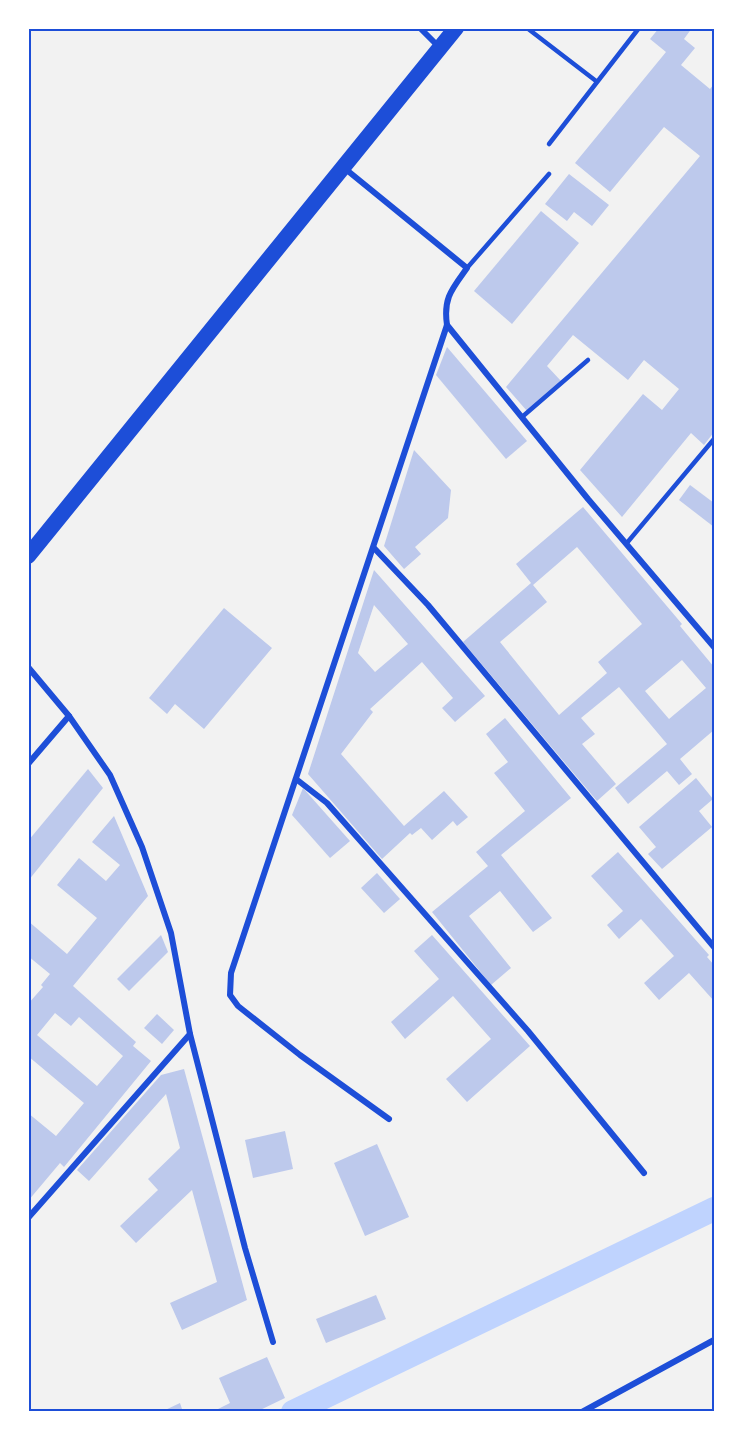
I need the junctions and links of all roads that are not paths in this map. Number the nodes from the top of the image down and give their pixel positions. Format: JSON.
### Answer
{"nodes":[{"id":1,"x":420,"y":28,"type":"edge"},
{"id":2,"x":456,"y":28,"type":"edge"},
{"id":3,"x":527,"y":28,"type":"edge"},
{"id":4,"x":639,"y":28,"type":"edge"},
{"id":5,"x":441,"y":48,"type":"junction"},
{"id":6,"x":596,"y":81,"type":"junction"},
{"id":7,"x":549,"y":144,"type":"dead end"},
{"id":8,"x":342,"y":167,"type":"junction"},
{"id":9,"x":549,"y":174,"type":"dead end"},
{"id":10,"x":467,"y":268,"type":"junction"},
{"id":11,"x":447,"y":325,"type":"junction"},
{"id":12,"x":588,"y":360,"type":"dead end"},
{"id":13,"x":522,"y":417,"type":"junction"},
{"id":14,"x":714,"y":440,"type":"edge"},
{"id":15,"x":626,"y":544,"type":"junction"},
{"id":16,"x":374,"y":548,"type":"junction"},
{"id":17,"x":28,"y":556,"type":"edge"},
{"id":18,"x":714,"y":647,"type":"edge"},
{"id":19,"x":28,"y":667,"type":"edge"},
{"id":20,"x":69,"y":716,"type":"junction"},
{"id":21,"x":28,"y":764,"type":"edge"},
{"id":22,"x":296,"y":779,"type":"junction"},
{"id":23,"x":714,"y":947,"type":"edge"},
{"id":24,"x":190,"y":1034,"type":"junction"},
{"id":25,"x":389,"y":1119,"type":"dead end"},
{"id":26,"x":644,"y":1173,"type":"dead end"},
{"id":27,"x":28,"y":1218,"type":"edge"},
{"id":28,"x":714,"y":1340,"type":"edge"},
{"id":29,"x":273,"y":1342,"type":"dead end"},
{"id":30,"x":582,"y":1412,"type":"edge"}],
"edges":[{"from":1,"to":5,"type":"street"},
{"from":2,"to":5,"type":"highway"},
{"from":3,"to":6,"type":"lane"},
{"from":4,"to":6,"type":"lane"},
{"from":5,"to":8,"type":"highway"},
{"from":6,"to":7,"type":"lane"},
{"from":8,"to":10,"type":"street"},
{"from":8,"to":17,"type":"highway"},
{"from":9,"to":10,"type":"lane"},
{"from":10,"to":11,"type":"street"},
{"from":11,"to":13,"type":"street"},
{"from":11,"to":16,"type":"street"},
{"from":12,"to":13,"type":"lane"},
{"from":13,"to":15,"type":"street"},
{"from":14,"to":15,"type":"lane"},
{"from":15,"to":18,"type":"street"},
{"from":16,"to":22,"type":"street"},
{"from":16,"to":23,"type":"street"},
{"from":19,"to":20,"type":"street"},
{"from":20,"to":21,"type":"street"},
{"from":20,"to":24,"type":"street"},
{"from":22,"to":25,"type":"street"},
{"from":22,"to":26,"type":"street"},
{"from":24,"to":27,"type":"street"},
{"from":24,"to":29,"type":"street"},
{"from":28,"to":30,"type":"street"}]}
